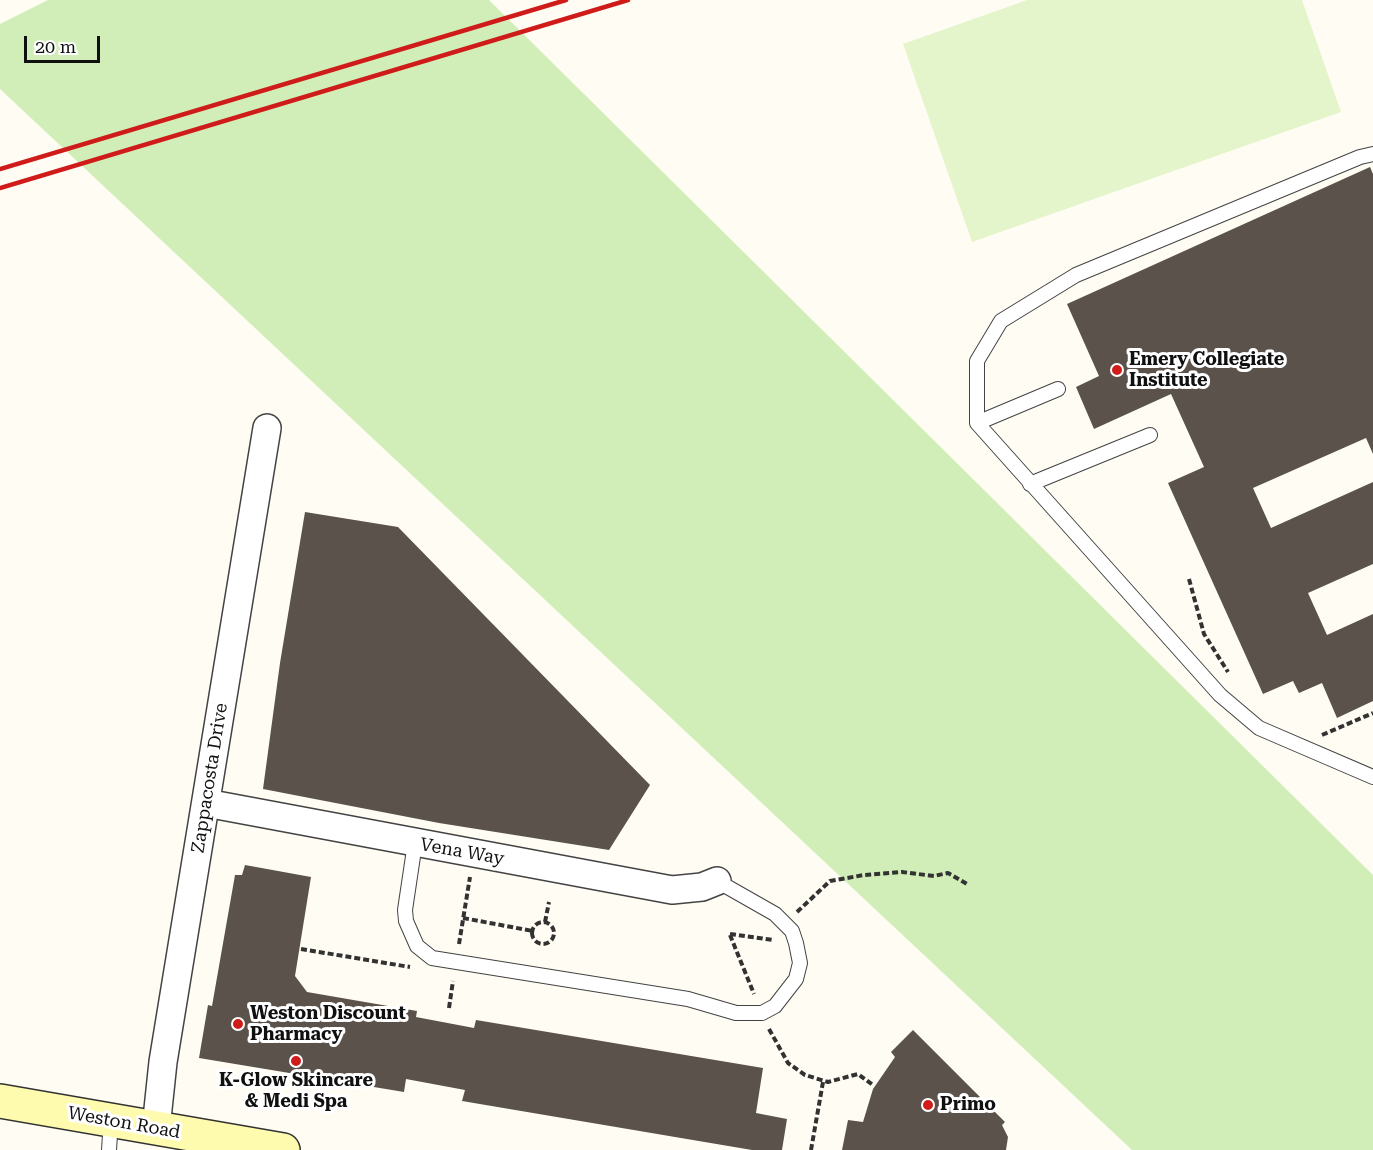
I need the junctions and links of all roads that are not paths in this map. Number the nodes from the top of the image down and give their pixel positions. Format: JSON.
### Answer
{"nodes":[{"id":1,"x":1373,"y":154,"type":"edge"},
{"id":2,"x":1058,"y":389,"type":"dead end"},
{"id":3,"x":977,"y":423,"type":"junction"},
{"id":4,"x":267,"y":428,"type":"dead end"},
{"id":5,"x":1150,"y":435,"type":"dead end"},
{"id":6,"x":1030,"y":484,"type":"junction"},
{"id":7,"x":1373,"y":777,"type":"edge"},
{"id":8,"x":206,"y":803,"type":"junction"},
{"id":9,"x":415,"y":843,"type":"junction"},
{"id":10,"x":717,"y":880,"type":"joint"},
{"id":11,"x":0,"y":1101,"type":"edge"},
{"id":12,"x":155,"y":1133,"type":"junction"},
{"id":13,"x":110,"y":1135,"type":"edge"},
{"id":14,"x":283,"y":1150,"type":"edge"}],
"edges":[{"from":1,"to":3,"type":"lane"},
{"from":2,"to":3,"type":"lane"},
{"from":3,"to":6,"type":"lane"},
{"from":4,"to":8,"type":"street","name":"Zappacosta Drive"},
{"from":5,"to":6,"type":"lane"},
{"from":6,"to":7,"type":"lane"},
{"from":8,"to":9,"type":"street","name":"Vena Way"},
{"from":8,"to":12,"type":"street","name":"Zappacosta Drive"},
{"from":9,"to":10,"type":"street","name":"Vena Way"},
{"from":9,"to":10,"type":"lane"},
{"from":11,"to":13,"type":"main road","name":"Weston Road"},
{"from":12,"to":13,"type":"main road","name":"Weston Road"},
{"from":12,"to":14,"type":"main road","name":"Weston Road"}]}
